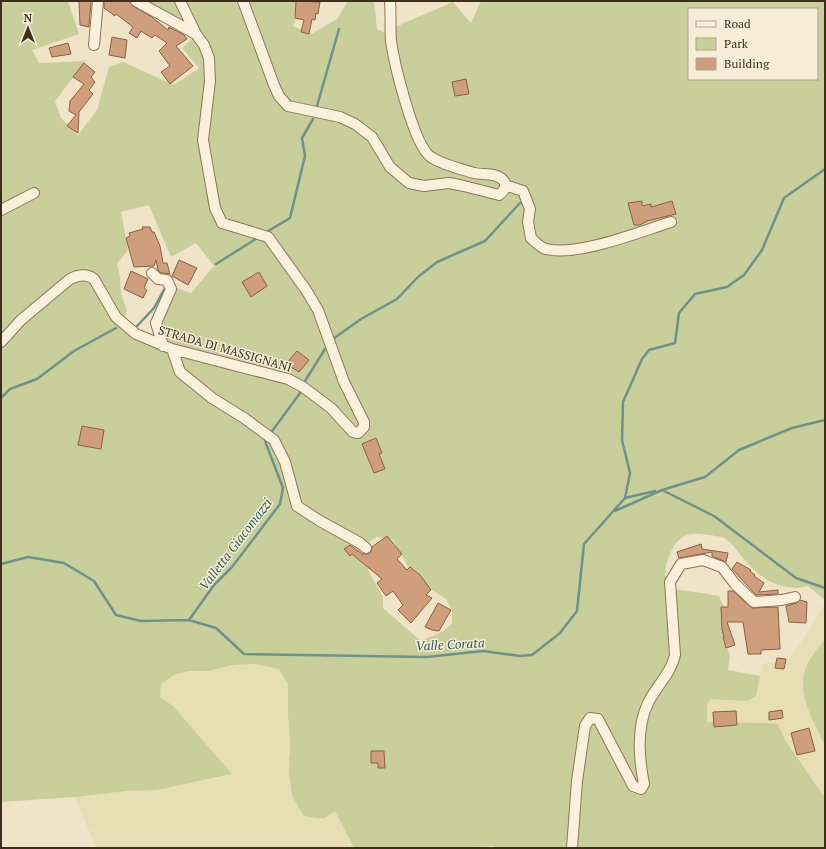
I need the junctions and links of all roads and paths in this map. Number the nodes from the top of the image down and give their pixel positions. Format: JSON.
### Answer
{"nodes":[{"id":1,"x":98,"y":1,"type":"edge"},
{"id":2,"x":136,"y":1,"type":"edge"},
{"id":3,"x":180,"y":1,"type":"edge"},
{"id":4,"x":243,"y":1,"type":"edge"},
{"id":5,"x":390,"y":1,"type":"edge"},
{"id":6,"x":196,"y":34,"type":"junction"},
{"id":7,"x":94,"y":45,"type":"dead end"},
{"id":8,"x":504,"y":188,"type":"junction"},
{"id":9,"x":34,"y":193,"type":"dead end"},
{"id":10,"x":1,"y":210,"type":"edge"},
{"id":11,"x":671,"y":222,"type":"dead end"},
{"id":12,"x":152,"y":273,"type":"dead end"},
{"id":13,"x":1,"y":342,"type":"edge"},
{"id":14,"x":167,"y":348,"type":"junction"},
{"id":15,"x":366,"y":548,"type":"dead end"},
{"id":16,"x":795,"y":596,"type":"dead end"},
{"id":17,"x":572,"y":848,"type":"edge"}],
"edges":[{"from":1,"to":7,"type":"street"},
{"from":2,"to":6,"type":"street"},
{"from":3,"to":6,"type":"street","name":"STRADA DI MASSIGNANI"},
{"from":4,"to":8,"type":"street"},
{"from":5,"to":8,"type":"street"},
{"from":6,"to":14,"type":"street","name":"STRADA DI MASSIGNANI"},
{"from":8,"to":11,"type":"street"},
{"from":9,"to":10,"type":"street"},
{"from":12,"to":14,"type":"street"},
{"from":13,"to":14,"type":"street","name":"STRADA DI MASSIGNANI"},
{"from":14,"to":15,"type":"street"},
{"from":16,"to":17,"type":"street"}]}
